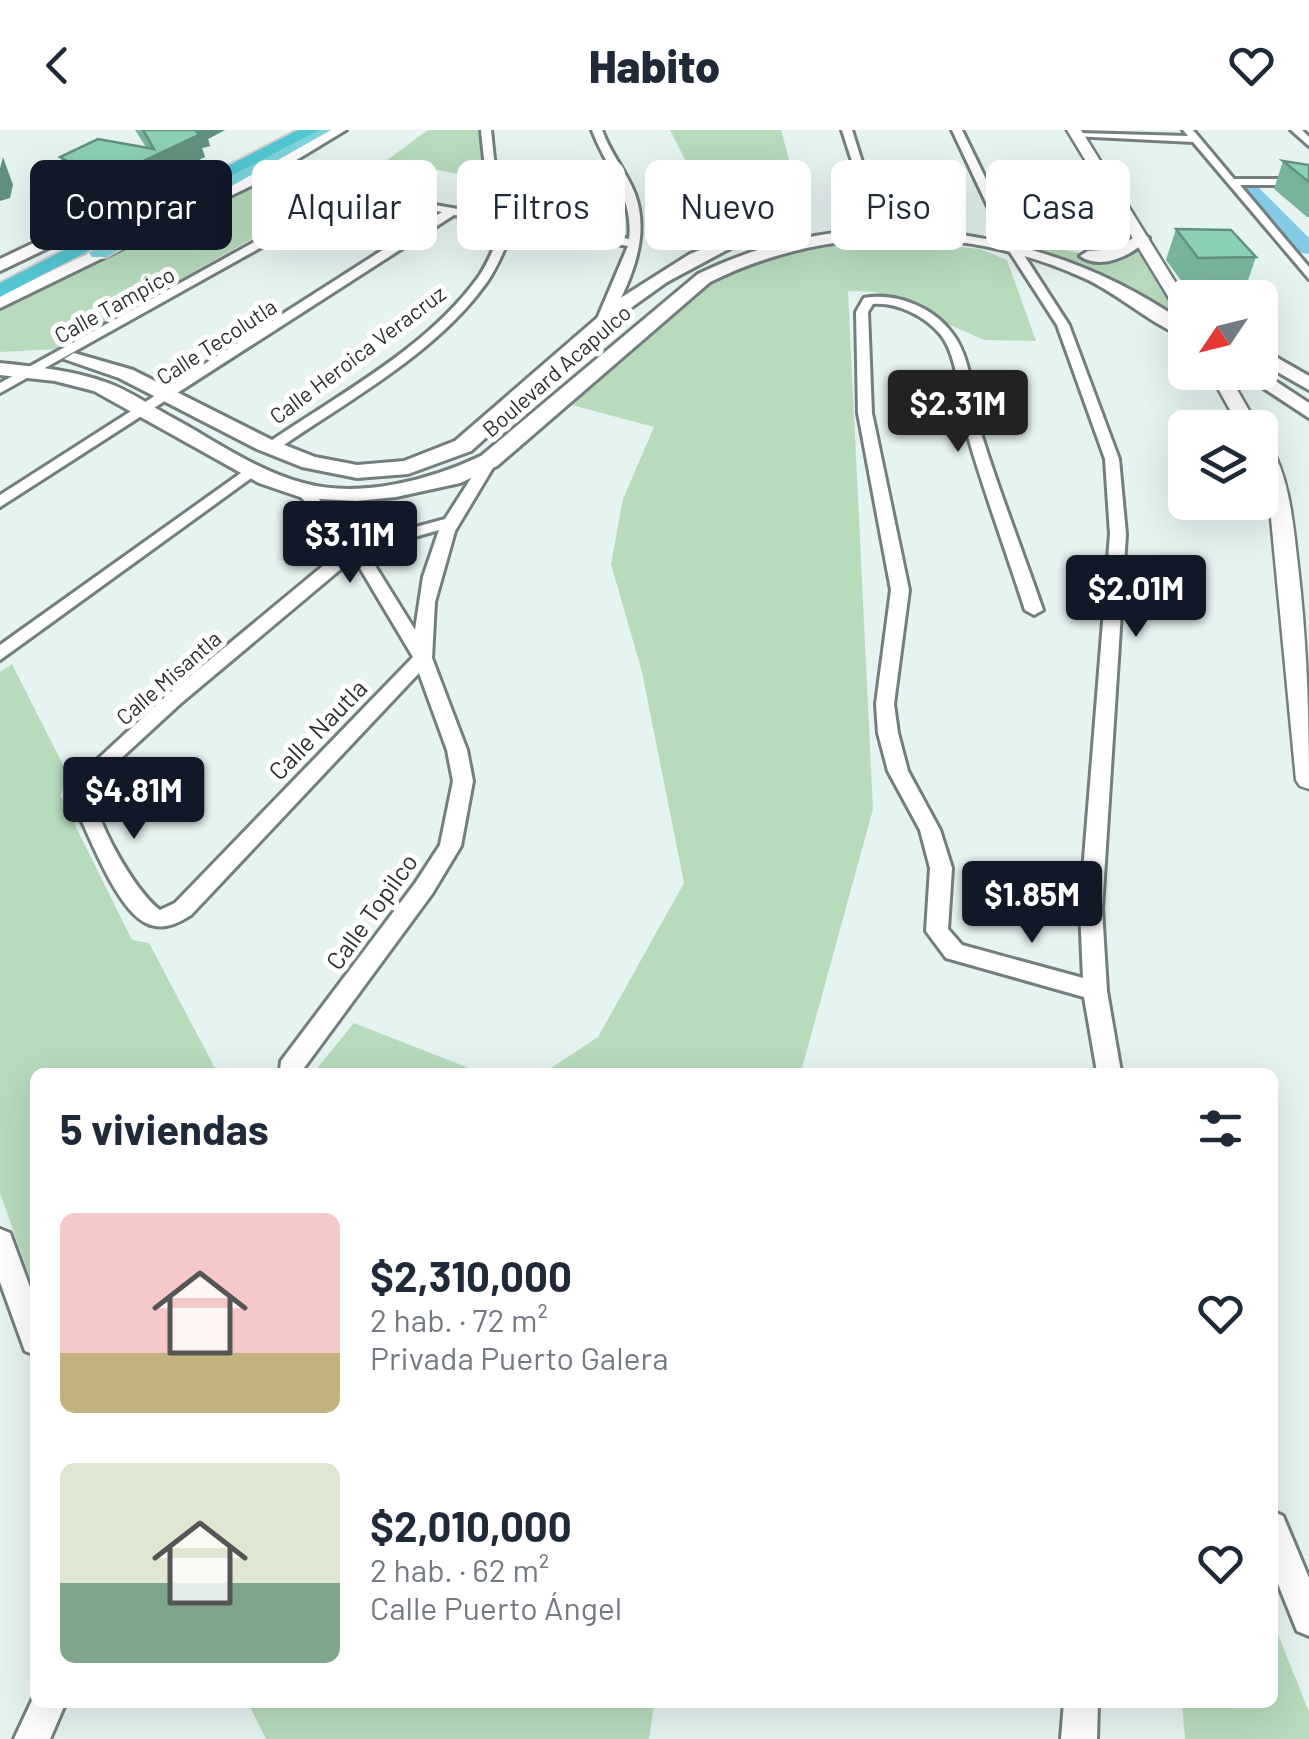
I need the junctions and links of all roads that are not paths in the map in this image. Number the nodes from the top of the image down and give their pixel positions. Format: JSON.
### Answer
{"nodes":[{"id":1,"x":296,"y":130,"type":"edge"},
{"id":2,"x":311,"y":130,"type":"edge"},
{"id":3,"x":323,"y":130,"type":"edge"},
{"id":4,"x":339,"y":130,"type":"edge"},
{"id":5,"x":486,"y":130,"type":"edge"},
{"id":6,"x":597,"y":130,"type":"edge"},
{"id":7,"x":847,"y":130,"type":"edge"},
{"id":8,"x":956,"y":130,"type":"edge"},
{"id":9,"x":1296,"y":130,"type":"edge"},
{"id":10,"x":1076,"y":133,"type":"edge"},
{"id":11,"x":1191,"y":134,"type":"edge"},
{"id":12,"x":264,"y":139,"type":"edge"},
{"id":13,"x":1309,"y":143,"type":"edge"},
{"id":14,"x":227,"y":160,"type":"edge"},
{"id":15,"x":287,"y":160,"type":"edge"},
{"id":16,"x":489,"y":160,"type":"edge"},
{"id":17,"x":857,"y":160,"type":"edge"},
{"id":18,"x":252,"y":180,"type":"edge"},
{"id":19,"x":1229,"y":182,"type":"junction"},
{"id":20,"x":1309,"y":182,"type":"edge"},
{"id":21,"x":986,"y":190,"type":"edge"},
{"id":22,"x":437,"y":208,"type":"edge"},
{"id":23,"x":452,"y":211,"type":"junction"},
{"id":24,"x":457,"y":212,"type":"edge"},
{"id":25,"x":974,"y":236,"type":"junction"},
{"id":26,"x":986,"y":238,"type":"edge"},
{"id":27,"x":1140,"y":238,"type":"junction"},
{"id":28,"x":625,"y":242,"type":"edge"},
{"id":29,"x":635,"y":244,"type":"junction"},
{"id":30,"x":252,"y":249,"type":"edge"},
{"id":31,"x":33,"y":250,"type":"edge"},
{"id":32,"x":66,"y":250,"type":"edge"},
{"id":33,"x":496,"y":250,"type":"edge"},
{"id":34,"x":1017,"y":250,"type":"edge"},
{"id":35,"x":1031,"y":250,"type":"edge"},
{"id":36,"x":1055,"y":250,"type":"edge"},
{"id":37,"x":1286,"y":251,"type":"junction"},
{"id":38,"x":1309,"y":251,"type":"edge"},
{"id":39,"x":100,"y":252,"type":"junction"},
{"id":40,"x":1088,"y":256,"type":"junction"},
{"id":41,"x":41,"y":264,"type":"junction"},
{"id":42,"x":0,"y":266,"type":"edge"},
{"id":43,"x":1309,"y":275,"type":"edge"},
{"id":44,"x":0,"y":277,"type":"edge"},
{"id":45,"x":1168,"y":283,"type":"edge"},
{"id":46,"x":0,"y":291,"type":"edge"},
{"id":47,"x":1168,"y":299,"type":"edge"},
{"id":48,"x":0,"y":303,"type":"edge"},
{"id":49,"x":1168,"y":321,"type":"edge"},
{"id":50,"x":600,"y":326,"type":"junction"},
{"id":51,"x":0,"y":354,"type":"edge"},
{"id":52,"x":62,"y":356,"type":"junction"},
{"id":53,"x":1278,"y":365,"type":"edge"},
{"id":54,"x":0,"y":369,"type":"edge"},
{"id":55,"x":31,"y":371,"type":"junction"},
{"id":56,"x":1309,"y":384,"type":"edge"},
{"id":57,"x":0,"y":389,"type":"edge"},
{"id":58,"x":1275,"y":390,"type":"edge"},
{"id":59,"x":170,"y":392,"type":"junction"},
{"id":60,"x":145,"y":411,"type":"junction"},
{"id":61,"x":1309,"y":412,"type":"edge"},
{"id":62,"x":270,"y":448,"type":"junction"},
{"id":63,"x":489,"y":461,"type":"junction"},
{"id":64,"x":253,"y":470,"type":"junction"},
{"id":65,"x":393,"y":470,"type":"junction"},
{"id":66,"x":437,"y":482,"type":"junction"},
{"id":67,"x":303,"y":491,"type":"junction"},
{"id":68,"x":461,"y":498,"type":"junction"},
{"id":69,"x":1278,"y":500,"type":"edge"},
{"id":70,"x":0,"y":502,"type":"edge"},
{"id":71,"x":447,"y":523,"type":"junction"},
{"id":72,"x":354,"y":548,"type":"junction"},
{"id":73,"x":1034,"y":610,"type":"dead end"},
{"id":74,"x":0,"y":654,"type":"edge"},
{"id":75,"x":1301,"y":656,"type":"edge"},
{"id":76,"x":424,"y":658,"type":"junction"},
{"id":77,"x":1309,"y":780,"type":"edge"},
{"id":78,"x":164,"y":919,"type":"joint"},
{"id":79,"x":1096,"y":992,"type":"junction"},
{"id":80,"x":290,"y":1068,"type":"dead end"},
{"id":81,"x":1109,"y":1068,"type":"edge"},
{"id":82,"x":0,"y":1242,"type":"edge"},
{"id":83,"x":30,"y":1327,"type":"edge"},
{"id":84,"x":1278,"y":1542,"type":"edge"},
{"id":85,"x":1309,"y":1619,"type":"edge"},
{"id":86,"x":45,"y":1708,"type":"edge"},
{"id":87,"x":1081,"y":1708,"type":"edge"},
{"id":88,"x":32,"y":1739,"type":"edge"},
{"id":89,"x":1079,"y":1739,"type":"edge"}],
"edges":[{"from":1,"to":12,"type":"highway"},
{"from":2,"to":12,"type":"highway"},
{"from":3,"to":39,"type":"main road"},
{"from":4,"to":15,"type":"main road"},
{"from":5,"to":16,"type":"street"},
{"from":6,"to":29,"type":"street"},
{"from":7,"to":17,"type":"street"},
{"from":8,"to":21,"type":"street"},
{"from":9,"to":13,"type":"street"},
{"from":10,"to":11,"type":"street"},
{"from":10,"to":27,"type":"street"},
{"from":11,"to":19,"type":"street"},
{"from":12,"to":14,"type":"highway"},
{"from":12,"to":41,"type":"highway"},
{"from":18,"to":39,"type":"main road"},
{"from":19,"to":20,"type":"street"},
{"from":19,"to":37,"type":"street"},
{"from":22,"to":23,"type":"street"},
{"from":23,"to":24,"type":"street"},
{"from":23,"to":59,"type":"street","name":"Calle Tecolutla"},
{"from":25,"to":26,"type":"main road"},
{"from":25,"to":50,"type":"main road","name":"Boulevard Acapulco"},
{"from":25,"to":63,"type":"main road","name":"Boulevard Acapulco"},
{"from":27,"to":40,"type":"main road"},
{"from":27,"to":45,"type":"street"},
{"from":28,"to":29,"type":"street"},
{"from":29,"to":50,"type":"street"},
{"from":30,"to":52,"type":"street","name":"Calle Tampico"},
{"from":31,"to":42,"type":"main road"},
{"from":32,"to":41,"type":"highway"},
{"from":33,"to":62,"type":"street","name":"Calle Heroica Veracruz"},
{"from":34,"to":79,"type":"street"},
{"from":35,"to":49,"type":"main road"},
{"from":36,"to":40,"type":"main road"},
{"from":37,"to":38,"type":"street"},
{"from":37,"to":43,"type":"street"},
{"from":39,"to":48,"type":"main road"},
{"from":40,"to":47,"type":"main road"},
{"from":41,"to":44,"type":"highway"},
{"from":41,"to":46,"type":"highway"},
{"from":50,"to":65,"type":"main road","name":"Boulevard Acapulco"},
{"from":51,"to":52,"type":"main road","name":"Boulevard Acapulco"},
{"from":52,"to":55,"type":"street","name":"Calle Tampico"},
{"from":52,"to":59,"type":"main road","name":"Boulevard Acapulco"},
{"from":53,"to":56,"type":"main road"},
{"from":54,"to":55,"type":"main road","name":"Boulevard Acapulco"},
{"from":55,"to":57,"type":"street","name":"Calle Tampico"},
{"from":55,"to":60,"type":"main road","name":"Boulevard Acapulco"},
{"from":58,"to":61,"type":"main road"},
{"from":59,"to":60,"type":"street","name":"Calle Tecolutla"},
{"from":59,"to":62,"type":"main road","name":"Boulevard Acapulco"},
{"from":60,"to":64,"type":"main road","name":"Boulevard Acapulco"},
{"from":60,"to":70,"type":"street","name":"Calle Tecolutla"},
{"from":62,"to":65,"type":"main road","name":"Boulevard Acapulco"},
{"from":63,"to":66,"type":"main road","name":"Boulevard Acapulco"},
{"from":63,"to":68,"type":"street","name":"Calle Topilco"},
{"from":64,"to":67,"type":"main road","name":"Boulevard Acapulco"},
{"from":64,"to":74,"type":"street"},
{"from":65,"to":66,"type":"main road"},
{"from":66,"to":67,"type":"main road","name":"Boulevard Acapulco"},
{"from":66,"to":68,"type":"street"},
{"from":67,"to":72,"type":"street","name":"Calle Topilco"},
{"from":68,"to":71,"type":"street","name":"Calle Topilco"},
{"from":69,"to":75,"type":"street"},
{"from":71,"to":72,"type":"street","name":"Calle Misantla"},
{"from":71,"to":76,"type":"street","name":"Calle Topilco"},
{"from":72,"to":76,"type":"street","name":"Calle Topilco"},
{"from":72,"to":78,"type":"street","name":"Calle Misantla"},
{"from":73,"to":79,"type":"street"},
{"from":75,"to":77,"type":"street"},
{"from":76,"to":78,"type":"street","name":"Calle Nautla"},
{"from":76,"to":80,"type":"street","name":"Calle Topilco"},
{"from":79,"to":81,"type":"street"},
{"from":82,"to":83,"type":"street"},
{"from":84,"to":85,"type":"street"},
{"from":86,"to":88,"type":"street"},
{"from":87,"to":89,"type":"street"}]}
